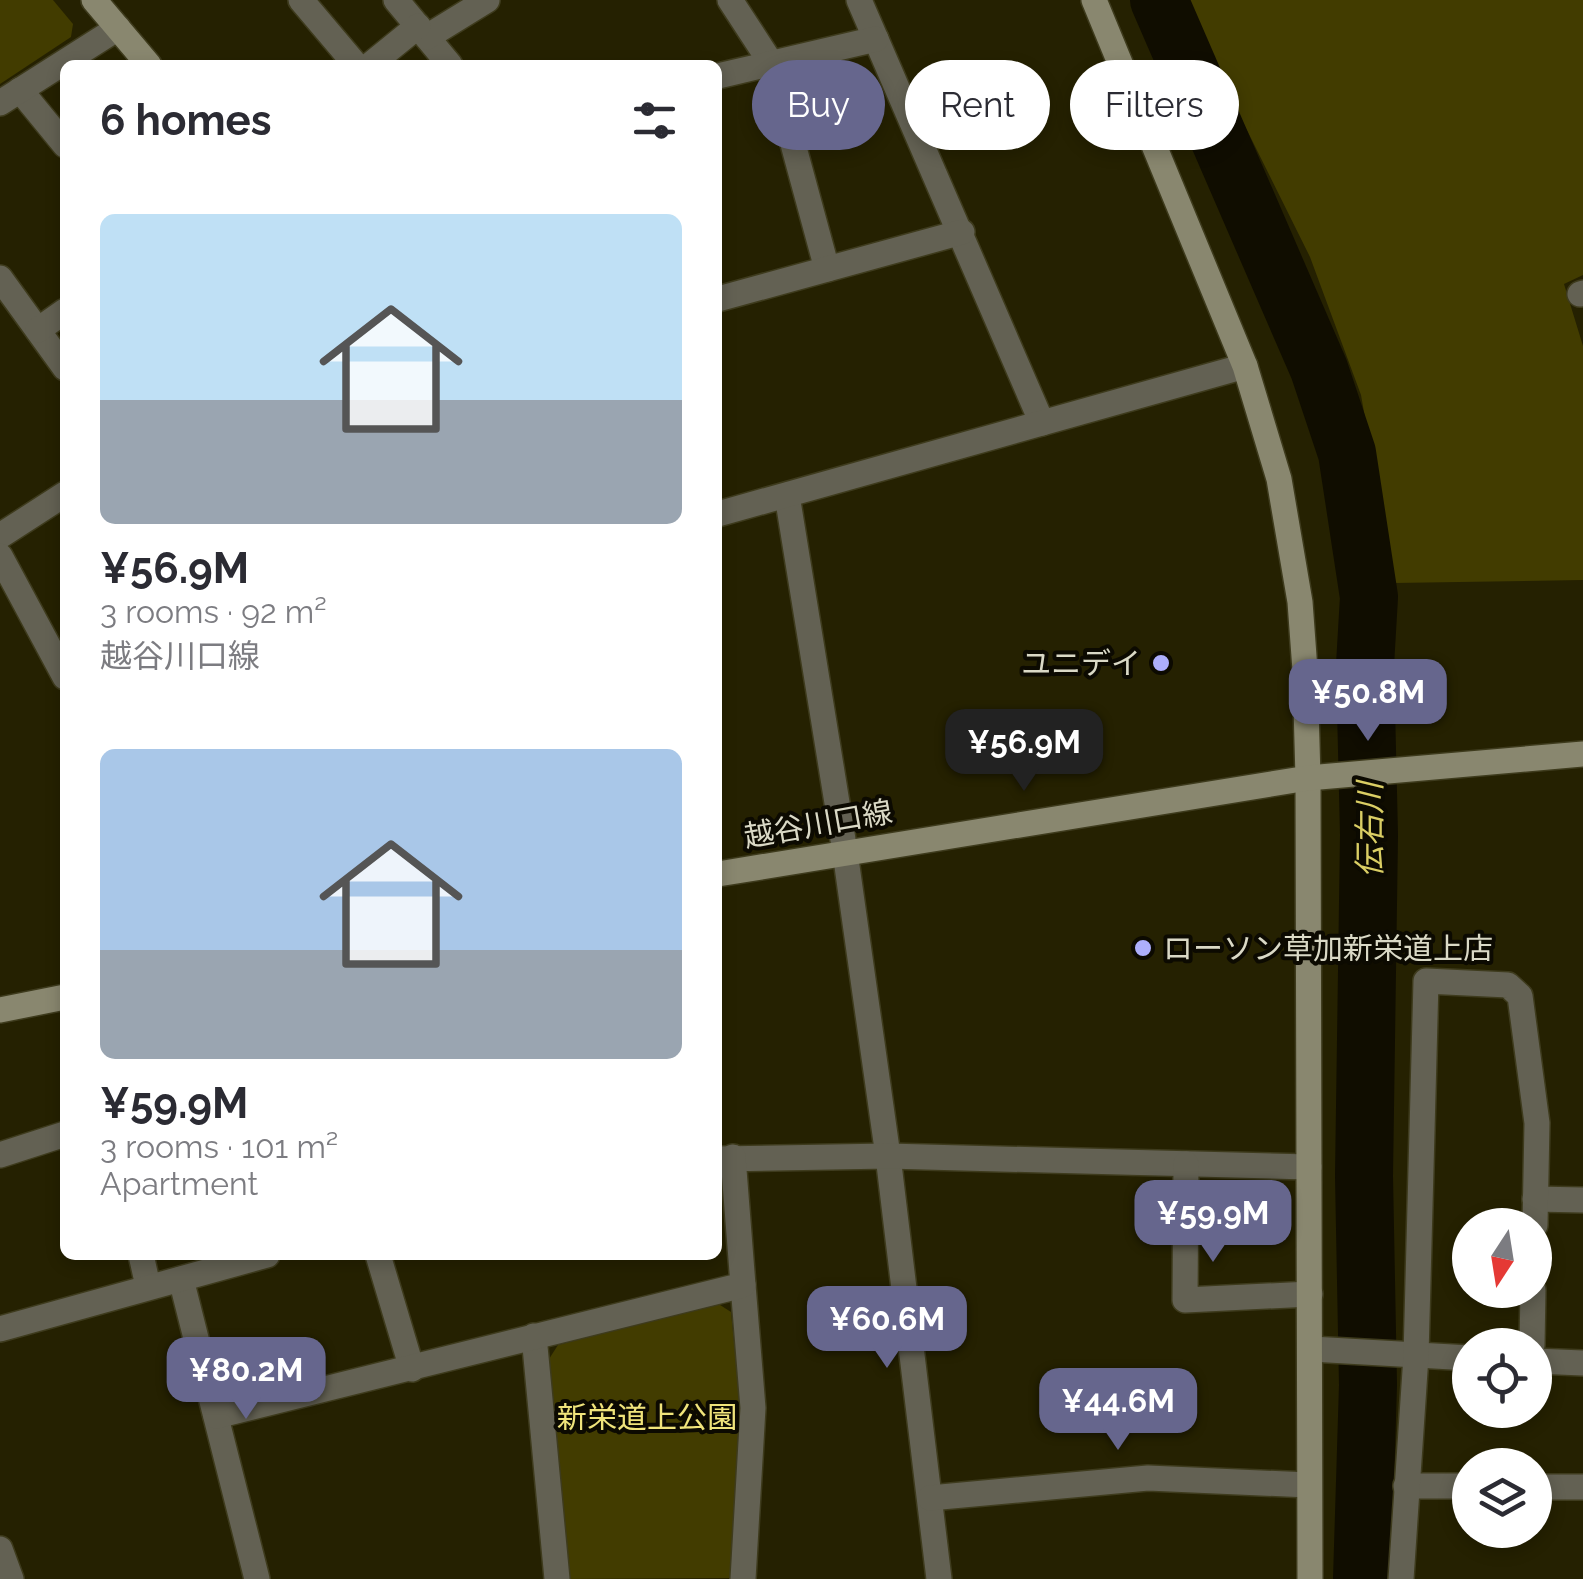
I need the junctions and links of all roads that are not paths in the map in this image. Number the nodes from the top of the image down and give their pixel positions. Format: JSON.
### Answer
{"nodes":[{"id":1,"x":94,"y":0,"type":"edge"},
{"id":2,"x":302,"y":0,"type":"edge"},
{"id":3,"x":396,"y":0,"type":"edge"},
{"id":4,"x":487,"y":0,"type":"edge"},
{"id":5,"x":730,"y":0,"type":"edge"},
{"id":6,"x":858,"y":0,"type":"edge"},
{"id":7,"x":1094,"y":0,"type":"edge"},
{"id":8,"x":118,"y":28,"type":"junction"},
{"id":9,"x":423,"y":32,"type":"junction"},
{"id":10,"x":876,"y":39,"type":"junction"},
{"id":11,"x":67,"y":60,"type":"edge"},
{"id":12,"x":145,"y":60,"type":"edge"},
{"id":13,"x":352,"y":60,"type":"edge"},
{"id":14,"x":378,"y":60,"type":"edge"},
{"id":15,"x":446,"y":60,"type":"edge"},
{"id":16,"x":769,"y":60,"type":"edge"},
{"id":17,"x":784,"y":60,"type":"edge"},
{"id":18,"x":60,"y":65,"type":"edge"},
{"id":19,"x":752,"y":68,"type":"edge"},
{"id":20,"x":722,"y":75,"type":"edge"},
{"id":21,"x":10,"y":96,"type":"edge"},
{"id":22,"x":60,"y":141,"type":"edge"},
{"id":23,"x":795,"y":150,"type":"edge"},
{"id":24,"x":962,"y":232,"type":"junction"},
{"id":25,"x":828,"y":268,"type":"junction"},
{"id":26,"x":0,"y":278,"type":"edge"},
{"id":27,"x":722,"y":298,"type":"edge"},
{"id":28,"x":60,"y":315,"type":"edge"},
{"id":29,"x":38,"y":330,"type":"junction"},
{"id":30,"x":60,"y":361,"type":"edge"},
{"id":31,"x":1245,"y":366,"type":"junction"},
{"id":32,"x":1042,"y":424,"type":"junction"},
{"id":33,"x":787,"y":495,"type":"junction"},
{"id":34,"x":60,"y":497,"type":"edge"},
{"id":35,"x":722,"y":513,"type":"edge"},
{"id":36,"x":0,"y":536,"type":"edge"},
{"id":37,"x":0,"y":556,"type":"edge"},
{"id":38,"x":60,"y":668,"type":"edge"},
{"id":39,"x":1583,"y":754,"type":"edge"},
{"id":40,"x":1308,"y":778,"type":"junction"},
{"id":41,"x":846,"y":852,"type":"junction"},
{"id":42,"x":722,"y":873,"type":"edge"},
{"id":43,"x":60,"y":999,"type":"edge"},
{"id":44,"x":0,"y":1010,"type":"edge"},
{"id":45,"x":60,"y":1136,"type":"edge"},
{"id":46,"x":0,"y":1155,"type":"edge"},
{"id":47,"x":888,"y":1156,"type":"junction"},
{"id":48,"x":725,"y":1158,"type":"edge"},
{"id":49,"x":1186,"y":1164,"type":"junction"},
{"id":50,"x":1309,"y":1167,"type":"junction"},
{"id":51,"x":1583,"y":1200,"type":"edge"},
{"id":52,"x":1535,"y":1208,"type":"edge"},
{"id":53,"x":1551,"y":1208,"type":"edge"},
{"id":54,"x":143,"y":1260,"type":"edge"},
{"id":55,"x":248,"y":1260,"type":"edge"},
{"id":56,"x":379,"y":1260,"type":"edge"},
{"id":57,"x":181,"y":1278,"type":"junction"},
{"id":58,"x":743,"y":1285,"type":"junction"},
{"id":59,"x":148,"y":1286,"type":"junction"},
{"id":60,"x":1310,"y":1294,"type":"junction"},
{"id":61,"x":0,"y":1328,"type":"edge"},
{"id":62,"x":534,"y":1336,"type":"junction"},
{"id":63,"x":1320,"y":1349,"type":"junction"},
{"id":64,"x":1407,"y":1356,"type":"junction"},
{"id":65,"x":1452,"y":1357,"type":"edge"},
{"id":66,"x":1552,"y":1362,"type":"edge"},
{"id":67,"x":1583,"y":1363,"type":"edge"},
{"id":68,"x":412,"y":1369,"type":"junction"},
{"id":69,"x":216,"y":1416,"type":"junction"},
{"id":70,"x":1309,"y":1485,"type":"junction"},
{"id":71,"x":1406,"y":1486,"type":"junction"},
{"id":72,"x":1452,"y":1486,"type":"edge"},
{"id":73,"x":1552,"y":1487,"type":"edge"},
{"id":74,"x":1583,"y":1488,"type":"edge"},
{"id":75,"x":930,"y":1498,"type":"junction"},
{"id":76,"x":0,"y":1548,"type":"edge"},
{"id":77,"x":10,"y":1579,"type":"edge"},
{"id":78,"x":257,"y":1579,"type":"edge"},
{"id":79,"x":557,"y":1579,"type":"edge"},
{"id":80,"x":744,"y":1579,"type":"edge"},
{"id":81,"x":939,"y":1579,"type":"edge"},
{"id":82,"x":1310,"y":1579,"type":"edge"},
{"id":83,"x":1401,"y":1579,"type":"edge"}],
"edges":[{"from":1,"to":8,"type":"street"},
{"from":2,"to":13,"type":"street"},
{"from":3,"to":9,"type":"street"},
{"from":4,"to":9,"type":"street"},
{"from":5,"to":16,"type":"street"},
{"from":6,"to":10,"type":"street"},
{"from":7,"to":31,"type":"street"},
{"from":8,"to":11,"type":"street"},
{"from":8,"to":12,"type":"street"},
{"from":9,"to":14,"type":"street"},
{"from":9,"to":15,"type":"street"},
{"from":10,"to":17,"type":"street"},
{"from":10,"to":24,"type":"street"},
{"from":18,"to":21,"type":"street"},
{"from":19,"to":20,"type":"street"},
{"from":21,"to":22,"type":"street"},
{"from":23,"to":25,"type":"street"},
{"from":24,"to":25,"type":"street"},
{"from":24,"to":32,"type":"street"},
{"from":25,"to":27,"type":"street"},
{"from":26,"to":29,"type":"street"},
{"from":28,"to":29,"type":"street"},
{"from":29,"to":30,"type":"street"},
{"from":31,"to":32,"type":"street"},
{"from":31,"to":40,"type":"street"},
{"from":32,"to":33,"type":"street"},
{"from":33,"to":35,"type":"street"},
{"from":33,"to":41,"type":"street"},
{"from":34,"to":36,"type":"street"},
{"from":37,"to":38,"type":"street"},
{"from":39,"to":40,"type":"street","name":"越谷川口線"},
{"from":40,"to":41,"type":"street","name":"越谷川口線"},
{"from":40,"to":50,"type":"street"},
{"from":41,"to":42,"type":"street","name":"越谷川口線"},
{"from":41,"to":47,"type":"street"},
{"from":43,"to":44,"type":"street"},
{"from":45,"to":46,"type":"street"},
{"from":47,"to":48,"type":"street"},
{"from":47,"to":49,"type":"street"},
{"from":47,"to":75,"type":"street"},
{"from":48,"to":58,"type":"street"},
{"from":49,"to":50,"type":"street"},
{"from":49,"to":60,"type":"street"},
{"from":50,"to":60,"type":"street"},
{"from":51,"to":53,"type":"street"},
{"from":52,"to":64,"type":"street"},
{"from":54,"to":59,"type":"street"},
{"from":55,"to":57,"type":"street"},
{"from":56,"to":68,"type":"street"},
{"from":57,"to":59,"type":"street"},
{"from":57,"to":69,"type":"street"},
{"from":58,"to":62,"type":"street"},
{"from":58,"to":80,"type":"street"},
{"from":59,"to":61,"type":"street"},
{"from":60,"to":63,"type":"street"},
{"from":62,"to":68,"type":"street"},
{"from":62,"to":79,"type":"street"},
{"from":63,"to":64,"type":"street"},
{"from":63,"to":70,"type":"street"},
{"from":64,"to":65,"type":"street"},
{"from":64,"to":71,"type":"street"},
{"from":66,"to":67,"type":"street"},
{"from":68,"to":69,"type":"street"},
{"from":69,"to":78,"type":"street"},
{"from":70,"to":75,"type":"street"},
{"from":70,"to":82,"type":"street"},
{"from":71,"to":72,"type":"street"},
{"from":71,"to":83,"type":"street"},
{"from":73,"to":74,"type":"street"},
{"from":75,"to":81,"type":"street"},
{"from":76,"to":77,"type":"street"}]}
